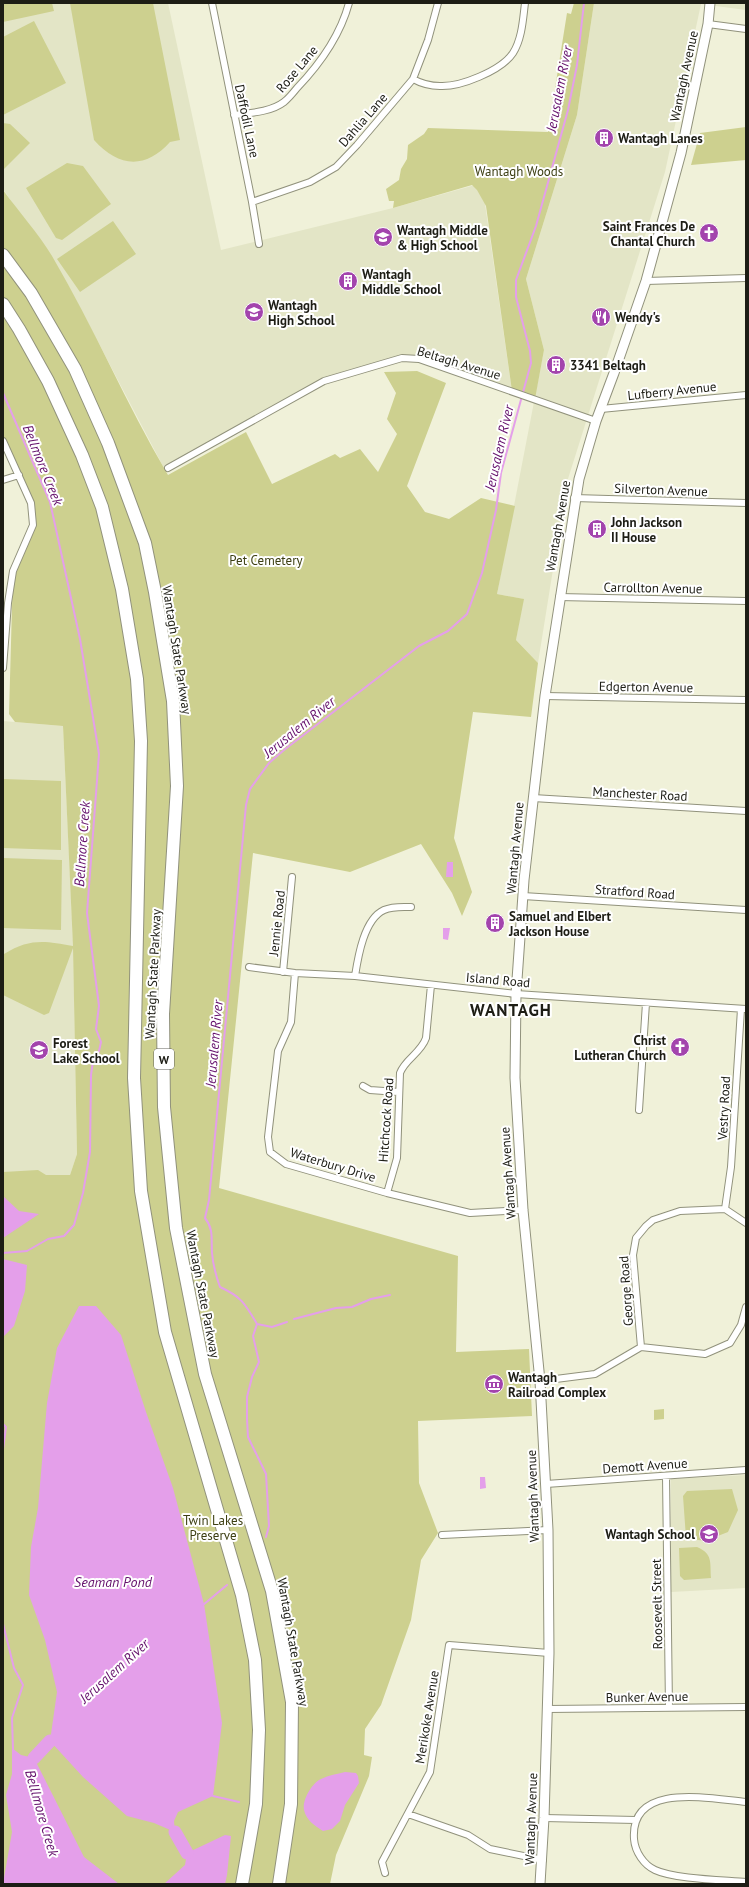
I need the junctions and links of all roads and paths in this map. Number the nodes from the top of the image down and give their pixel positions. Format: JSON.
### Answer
{"nodes":[{"id":1,"x":212,"y":3,"type":"edge"},
{"id":2,"x":349,"y":3,"type":"edge"},
{"id":3,"x":438,"y":3,"type":"edge"},
{"id":4,"x":525,"y":3,"type":"edge"},
{"id":5,"x":710,"y":3,"type":"edge"},
{"id":6,"x":708,"y":24,"type":"junction"},
{"id":7,"x":746,"y":29,"type":"edge"},
{"id":8,"x":413,"y":79,"type":"junction"},
{"id":9,"x":234,"y":115,"type":"junction"},
{"id":10,"x":252,"y":202,"type":"junction"},
{"id":11,"x":259,"y":244,"type":"dead end"},
{"id":12,"x":3,"y":255,"type":"edge"},
{"id":13,"x":746,"y":278,"type":"edge"},
{"id":14,"x":646,"y":281,"type":"junction"},
{"id":15,"x":3,"y":304,"type":"edge"},
{"id":16,"x":746,"y":395,"type":"edge"},
{"id":17,"x":601,"y":409,"type":"junction"},
{"id":18,"x":596,"y":421,"type":"junction"},
{"id":19,"x":3,"y":441,"type":"edge"},
{"id":20,"x":168,"y":468,"type":"dead end"},
{"id":21,"x":18,"y":475,"type":"junction"},
{"id":22,"x":3,"y":480,"type":"edge"},
{"id":23,"x":574,"y":498,"type":"junction"},
{"id":24,"x":746,"y":503,"type":"edge"},
{"id":25,"x":559,"y":597,"type":"junction"},
{"id":26,"x":746,"y":601,"type":"edge"},
{"id":27,"x":6,"y":603,"type":"edge"},
{"id":28,"x":3,"y":668,"type":"edge"},
{"id":29,"x":545,"y":696,"type":"junction"},
{"id":30,"x":746,"y":700,"type":"edge"},
{"id":31,"x":533,"y":798,"type":"junction"},
{"id":32,"x":746,"y":811,"type":"edge"},
{"id":33,"x":292,"y":877,"type":"dead end"},
{"id":34,"x":524,"y":896,"type":"junction"},
{"id":35,"x":411,"y":907,"type":"dead end"},
{"id":36,"x":746,"y":910,"type":"edge"},
{"id":37,"x":249,"y":967,"type":"dead end"},
{"id":38,"x":283,"y":972,"type":"junction"},
{"id":39,"x":295,"y":973,"type":"junction"},
{"id":40,"x":356,"y":976,"type":"junction"},
{"id":41,"x":431,"y":985,"type":"junction"},
{"id":42,"x":516,"y":994,"type":"junction"},
{"id":43,"x":646,"y":1003,"type":"junction"},
{"id":44,"x":743,"y":1009,"type":"edge"},
{"id":45,"x":363,"y":1086,"type":"dead end"},
{"id":46,"x":398,"y":1092,"type":"junction"},
{"id":47,"x":639,"y":1110,"type":"dead end"},
{"id":48,"x":387,"y":1193,"type":"junction"},
{"id":49,"x":725,"y":1209,"type":"junction"},
{"id":50,"x":523,"y":1210,"type":"junction"},
{"id":51,"x":746,"y":1223,"type":"edge"},
{"id":52,"x":746,"y":1307,"type":"edge"},
{"id":53,"x":641,"y":1347,"type":"junction"},
{"id":54,"x":540,"y":1381,"type":"junction"},
{"id":55,"x":746,"y":1470,"type":"edge"},
{"id":56,"x":666,"y":1476,"type":"junction"},
{"id":57,"x":546,"y":1484,"type":"junction"},
{"id":58,"x":548,"y":1530,"type":"junction"},
{"id":59,"x":442,"y":1535,"type":"dead end"},
{"id":60,"x":549,"y":1652,"type":"junction"},
{"id":61,"x":746,"y":1707,"type":"edge"},
{"id":62,"x":669,"y":1708,"type":"junction"},
{"id":63,"x":548,"y":1709,"type":"junction"},
{"id":64,"x":746,"y":1802,"type":"edge"},
{"id":65,"x":408,"y":1814,"type":"junction"},
{"id":66,"x":544,"y":1818,"type":"junction"},
{"id":67,"x":636,"y":1820,"type":"junction"},
{"id":68,"x":542,"y":1860,"type":"junction"},
{"id":69,"x":385,"y":1873,"type":"dead end"},
{"id":70,"x":746,"y":1882,"type":"edge"},
{"id":71,"x":242,"y":1884,"type":"edge"},
{"id":72,"x":279,"y":1884,"type":"edge"},
{"id":73,"x":540,"y":1884,"type":"edge"}],
"edges":[{"from":1,"to":9,"type":"street","name":"Daffodil Lane"},
{"from":2,"to":9,"type":"street","name":"Rose Lane"},
{"from":3,"to":8,"type":"street","name":"Dahlia Lane"},
{"from":4,"to":8,"type":"street"},
{"from":5,"to":6,"type":"main road","name":"Wantagh Avenue"},
{"from":6,"to":7,"type":"street"},
{"from":6,"to":14,"type":"main road","name":"Wantagh Avenue"},
{"from":8,"to":10,"type":"street","name":"Dahlia Lane"},
{"from":9,"to":10,"type":"street","name":"Daffodil Lane"},
{"from":10,"to":11,"type":"street","name":"Daffodil Lane"},
{"from":12,"to":72,"type":"highway","name":"Wantagh State Parkway","number":"W"},
{"from":13,"to":14,"type":"street"},
{"from":14,"to":17,"type":"main road","name":"Wantagh Avenue"},
{"from":15,"to":71,"type":"highway","name":"Wantagh State Parkway","number":"W"},
{"from":16,"to":17,"type":"street","name":"Lufberry Avenue"},
{"from":17,"to":18,"type":"main road","name":"Wantagh Avenue"},
{"from":18,"to":20,"type":"street","name":"Beltagh Avenue"},
{"from":18,"to":23,"type":"main road","name":"Wantagh Avenue"},
{"from":19,"to":21,"type":"street"},
{"from":21,"to":22,"type":"street"},
{"from":21,"to":27,"type":"street"},
{"from":23,"to":24,"type":"street","name":"Silverton Avenue"},
{"from":23,"to":25,"type":"main road","name":"Wantagh Avenue"},
{"from":25,"to":26,"type":"street","name":"Carrollton Avenue"},
{"from":25,"to":29,"type":"main road","name":"Wantagh Avenue"},
{"from":27,"to":28,"type":"street"},
{"from":29,"to":30,"type":"street","name":"Edgerton Avenue"},
{"from":29,"to":31,"type":"main road","name":"Wantagh Avenue"},
{"from":31,"to":32,"type":"street","name":"Manchester Road"},
{"from":31,"to":34,"type":"main road","name":"Wantagh Avenue"},
{"from":33,"to":38,"type":"street","name":"Jennie Road"},
{"from":34,"to":36,"type":"street","name":"Stratford Road"},
{"from":34,"to":42,"type":"main road","name":"Wantagh Avenue"},
{"from":35,"to":40,"type":"street"},
{"from":37,"to":38,"type":"street","name":"Island Road"},
{"from":38,"to":39,"type":"street","name":"Island Road"},
{"from":39,"to":40,"type":"street","name":"Island Road"},
{"from":39,"to":48,"type":"street","name":"Waterbury Drive"},
{"from":40,"to":41,"type":"street","name":"Island Road"},
{"from":41,"to":42,"type":"street","name":"Island Road"},
{"from":41,"to":46,"type":"street","name":"Hitchcock Road"},
{"from":42,"to":43,"type":"street","name":"Island Road"},
{"from":42,"to":50,"type":"main road","name":"Wantagh Avenue"},
{"from":43,"to":44,"type":"street","name":"Island Road"},
{"from":43,"to":47,"type":"street"},
{"from":44,"to":49,"type":"street","name":"Vestry Road"},
{"from":45,"to":46,"type":"street"},
{"from":46,"to":48,"type":"street","name":"Hitchcock Road"},
{"from":48,"to":50,"type":"street","name":"Waterbury Drive"},
{"from":49,"to":51,"type":"street"},
{"from":49,"to":53,"type":"street","name":"George Road"},
{"from":50,"to":54,"type":"main road","name":"Wantagh Avenue"},
{"from":52,"to":53,"type":"street"},
{"from":53,"to":54,"type":"street"},
{"from":54,"to":57,"type":"main road","name":"Wantagh Avenue"},
{"from":55,"to":56,"type":"street","name":"Demott Avenue"},
{"from":56,"to":57,"type":"street","name":"Demott Avenue"},
{"from":56,"to":62,"type":"street","name":"Roosevelt Street"},
{"from":57,"to":58,"type":"main road","name":"Wantagh Avenue"},
{"from":58,"to":59,"type":"street"},
{"from":58,"to":60,"type":"main road","name":"Wantagh Avenue"},
{"from":60,"to":63,"type":"main road","name":"Wantagh Avenue"},
{"from":60,"to":65,"type":"street","name":"Merikoke Avenue"},
{"from":61,"to":62,"type":"street","name":"Bunker Avenue"},
{"from":62,"to":63,"type":"street","name":"Bunker Avenue"},
{"from":63,"to":66,"type":"main road","name":"Wantagh Avenue"},
{"from":64,"to":67,"type":"street"},
{"from":65,"to":68,"type":"street"},
{"from":65,"to":69,"type":"street","name":"Merikoke Avenue"},
{"from":66,"to":67,"type":"street"},
{"from":66,"to":68,"type":"main road","name":"Wantagh Avenue"},
{"from":67,"to":70,"type":"street"},
{"from":68,"to":73,"type":"main road","name":"Wantagh Avenue"}]}
